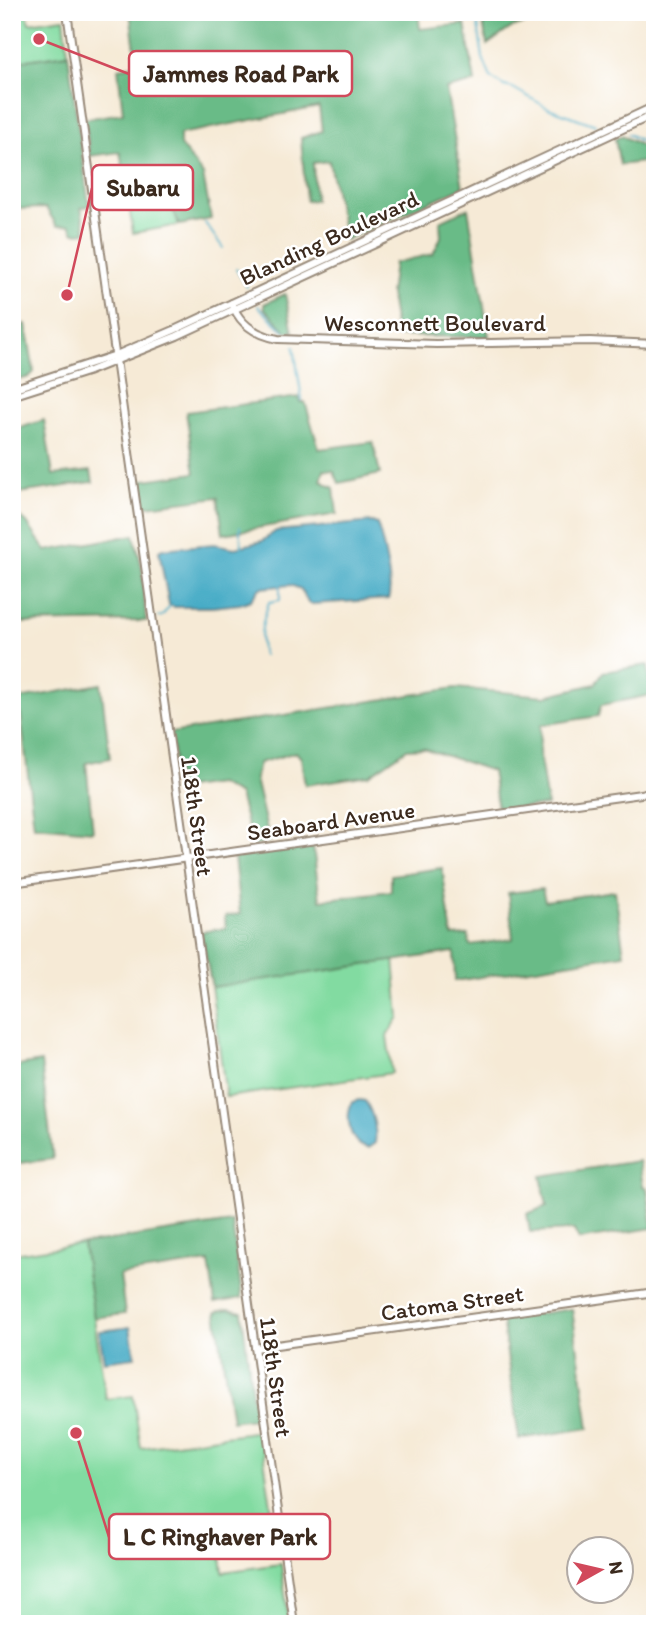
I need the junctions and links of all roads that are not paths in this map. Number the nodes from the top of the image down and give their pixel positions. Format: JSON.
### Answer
{"nodes":[{"id":1,"x":67,"y":12,"type":"edge"},
{"id":2,"x":655,"y":106,"type":"edge"},
{"id":3,"x":655,"y":114,"type":"edge"},
{"id":4,"x":495,"y":184,"type":"junction"},
{"id":5,"x":447,"y":203,"type":"junction"},
{"id":6,"x":411,"y":227,"type":"junction"},
{"id":7,"x":233,"y":306,"type":"junction"},
{"id":8,"x":655,"y":344,"type":"edge"},
{"id":9,"x":117,"y":358,"type":"junction"},
{"id":10,"x":12,"y":388,"type":"edge"},
{"id":11,"x":12,"y":396,"type":"edge"},
{"id":12,"x":655,"y":792,"type":"edge"},
{"id":13,"x":186,"y":859,"type":"junction"},
{"id":14,"x":12,"y":883,"type":"edge"},
{"id":15,"x":655,"y":1292,"type":"edge"},
{"id":16,"x":255,"y":1348,"type":"junction"},
{"id":17,"x":294,"y":1624,"type":"edge"}],
"edges":[{"from":1,"to":9,"type":"street","name":"118th Street"},
{"from":2,"to":4,"type":"street","name":"Blanding Boulevard"},
{"from":3,"to":4,"type":"street","name":"Blanding Boulevard"},
{"from":4,"to":5,"type":"street","name":"Blanding Boulevard"},
{"from":4,"to":6,"type":"street","name":"Blanding Boulevard"},
{"from":5,"to":6,"type":"street"},
{"from":5,"to":7,"type":"street","name":"Blanding Boulevard"},
{"from":6,"to":7,"type":"street","name":"Blanding Boulevard"},
{"from":7,"to":8,"type":"street","name":"Wesconnett Boulevard"},
{"from":7,"to":9,"type":"street","name":"Blanding Boulevard"},
{"from":9,"to":10,"type":"street","name":"Blanding Boulevard"},
{"from":9,"to":11,"type":"street","name":"Blanding Boulevard"},
{"from":9,"to":13,"type":"street","name":"118th Street"},
{"from":12,"to":13,"type":"street","name":"Seaboard Avenue"},
{"from":13,"to":14,"type":"street","name":"Seaboard Avenue"},
{"from":13,"to":16,"type":"street","name":"118th Street"},
{"from":15,"to":16,"type":"street","name":"Catoma Street"},
{"from":16,"to":17,"type":"street","name":"118th Street"}]}
